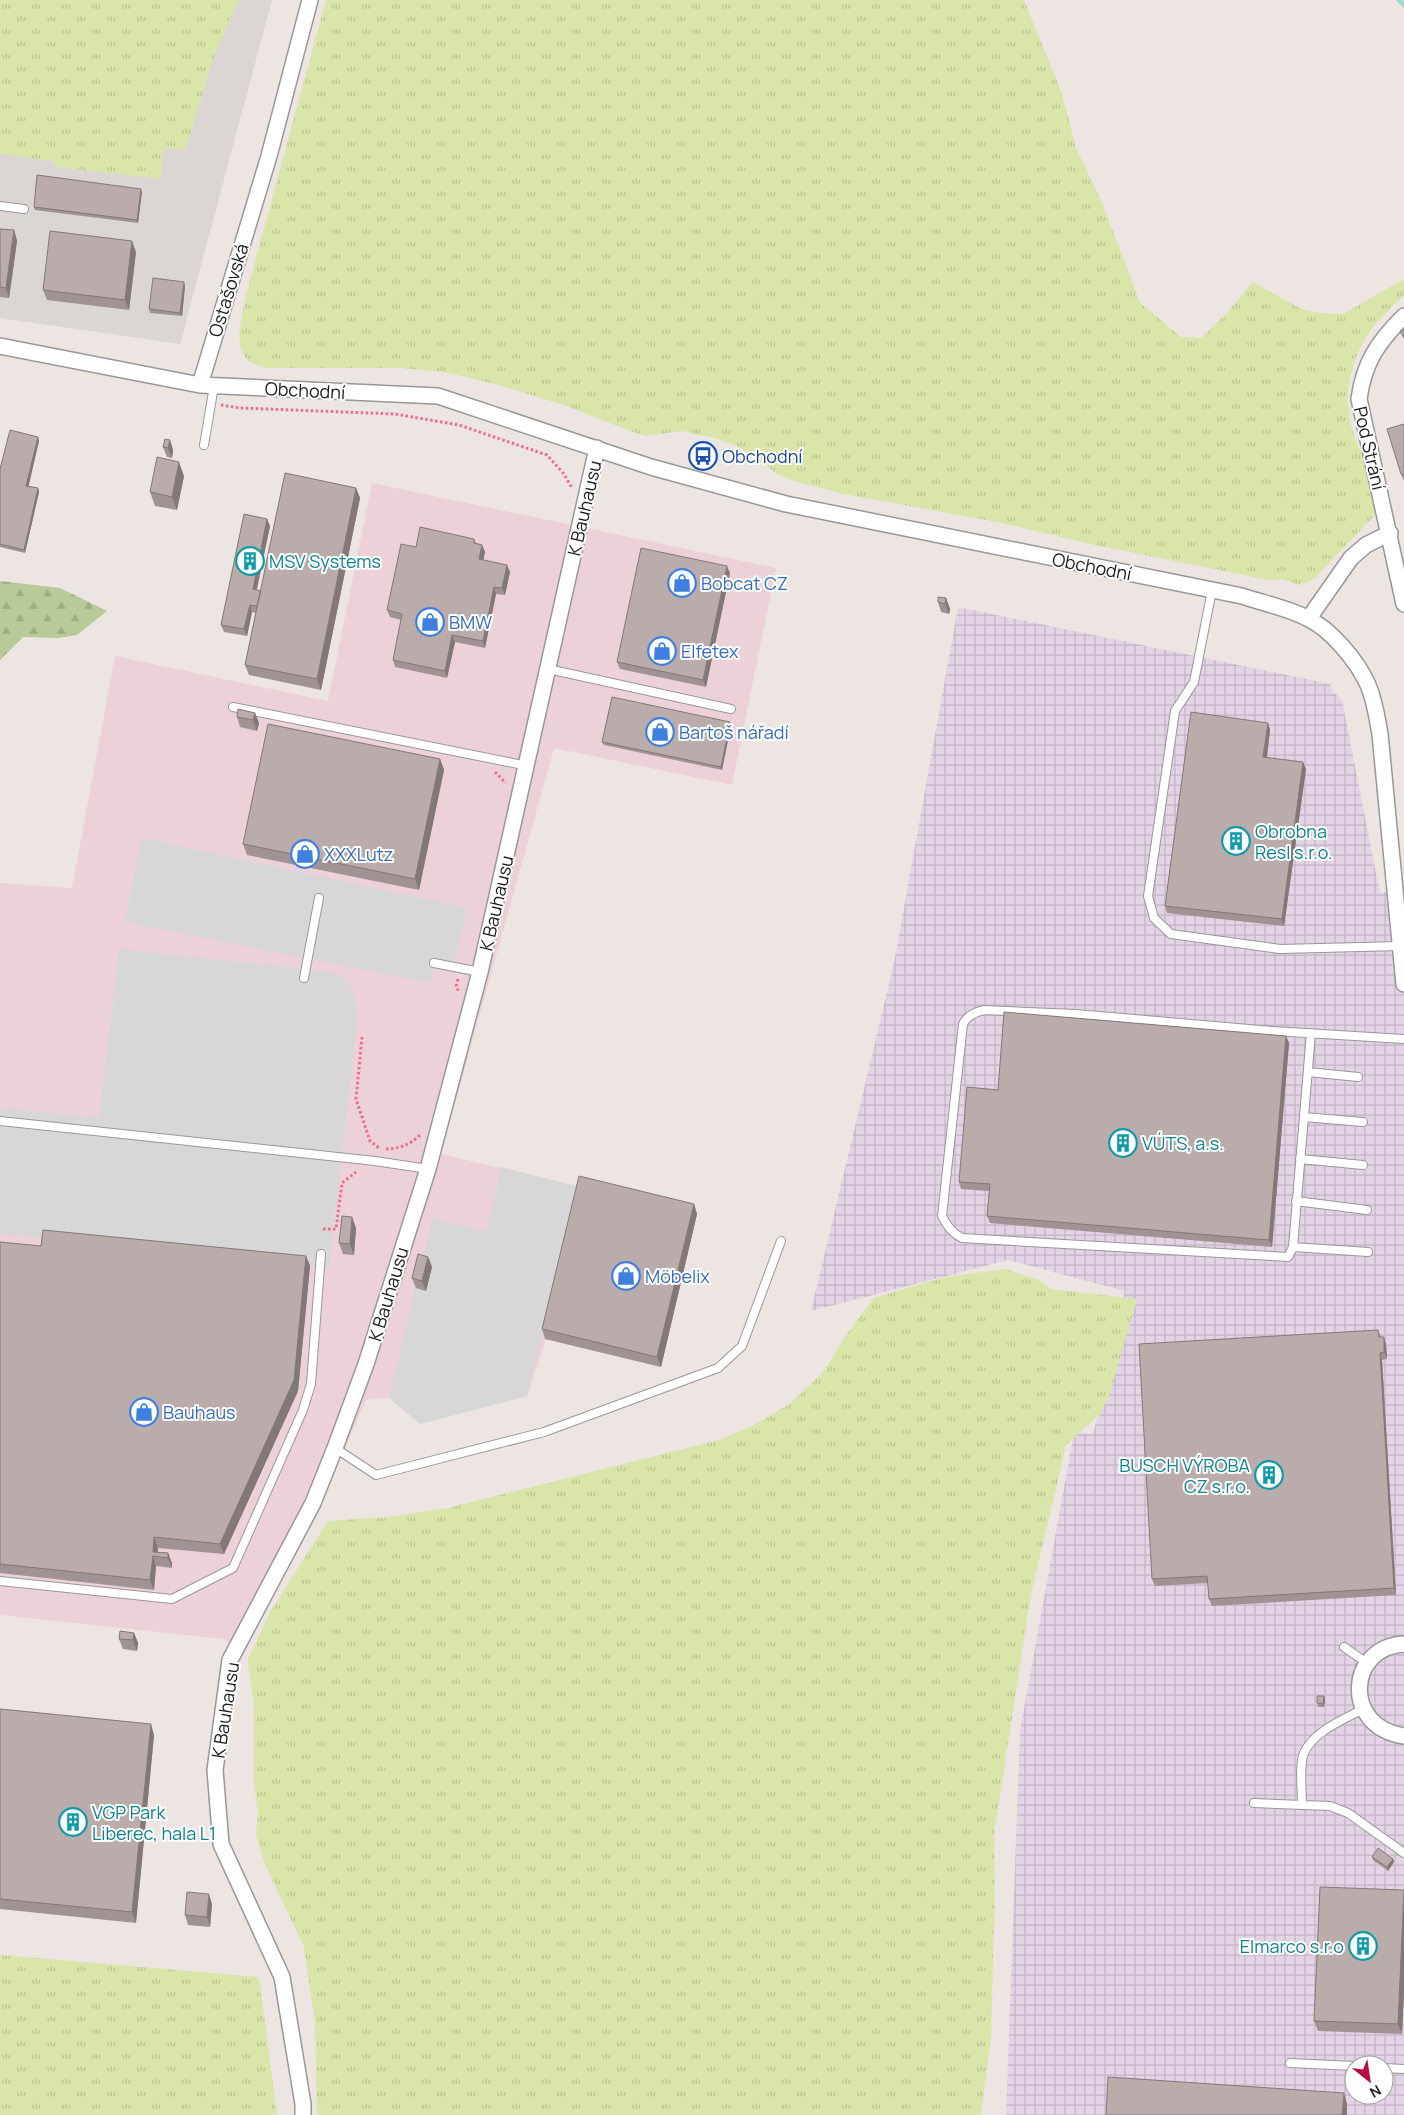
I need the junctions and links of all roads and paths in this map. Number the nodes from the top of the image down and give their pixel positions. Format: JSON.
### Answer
{"nodes":[{"id":1,"x":310,"y":0,"type":"edge"},
{"id":2,"x":0,"y":206,"type":"edge"},
{"id":3,"x":24,"y":209,"type":"dead end"},
{"id":4,"x":1404,"y":316,"type":"edge"},
{"id":5,"x":0,"y":346,"type":"edge"},
{"id":6,"x":207,"y":385,"type":"junction"},
{"id":7,"x":211,"y":403,"type":"junction"},
{"id":8,"x":204,"y":445,"type":"dead end"},
{"id":9,"x":597,"y":448,"type":"junction"},
{"id":10,"x":572,"y":490,"type":"dead end"},
{"id":11,"x":1390,"y":533,"type":"junction"},
{"id":12,"x":1212,"y":590,"type":"junction"},
{"id":13,"x":1404,"y":604,"type":"edge"},
{"id":14,"x":1309,"y":618,"type":"junction"},
{"id":15,"x":548,"y":669,"type":"junction"},
{"id":16,"x":233,"y":707,"type":"dead end"},
{"id":17,"x":730,"y":709,"type":"dead end"},
{"id":18,"x":482,"y":756,"type":"junction"},
{"id":19,"x":528,"y":766,"type":"junction"},
{"id":20,"x":508,"y":787,"type":"dead end"},
{"id":21,"x":1400,"y":892,"type":"edge"},
{"id":22,"x":319,"y":898,"type":"dead end"},
{"id":23,"x":1401,"y":946,"type":"junction"},
{"id":24,"x":434,"y":963,"type":"dead end"},
{"id":25,"x":462,"y":969,"type":"junction"},
{"id":26,"x":480,"y":972,"type":"junction"},
{"id":27,"x":304,"y":978,"type":"dead end"},
{"id":28,"x":1404,"y":984,"type":"edge"},
{"id":29,"x":460,"y":1001,"type":"dead end"},
{"id":30,"x":1311,"y":1033,"type":"junction"},
{"id":31,"x":362,"y":1037,"type":"dead end"},
{"id":32,"x":1404,"y":1039,"type":"edge"},
{"id":33,"x":1308,"y":1072,"type":"junction"},
{"id":34,"x":1358,"y":1077,"type":"dead end"},
{"id":35,"x":1304,"y":1117,"type":"junction"},
{"id":36,"x":0,"y":1121,"type":"edge"},
{"id":37,"x":1363,"y":1122,"type":"dead end"},
{"id":38,"x":422,"y":1131,"type":"dead end"},
{"id":39,"x":378,"y":1148,"type":"junction"},
{"id":40,"x":1300,"y":1159,"type":"junction"},
{"id":41,"x":375,"y":1161,"type":"junction"},
{"id":42,"x":1362,"y":1165,"type":"dead end"},
{"id":43,"x":428,"y":1169,"type":"junction"},
{"id":44,"x":1296,"y":1201,"type":"junction"},
{"id":45,"x":1367,"y":1210,"type":"dead end"},
{"id":46,"x":323,"y":1229,"type":"dead end"},
{"id":47,"x":781,"y":1241,"type":"dead end"},
{"id":48,"x":1293,"y":1247,"type":"junction"},
{"id":49,"x":1368,"y":1252,"type":"dead end"},
{"id":50,"x":322,"y":1254,"type":"dead end"},
{"id":51,"x":335,"y":1448,"type":"junction"},
{"id":52,"x":0,"y":1581,"type":"edge"},
{"id":53,"x":1404,"y":1644,"type":"edge"},
{"id":54,"x":1344,"y":1647,"type":"dead end"},
{"id":55,"x":1367,"y":1663,"type":"junction"},
{"id":56,"x":1363,"y":1709,"type":"junction"},
{"id":57,"x":1404,"y":1736,"type":"edge"},
{"id":58,"x":1254,"y":1803,"type":"dead end"},
{"id":59,"x":1302,"y":1804,"type":"junction"},
{"id":60,"x":1404,"y":1853,"type":"edge"},
{"id":61,"x":1290,"y":2062,"type":"dead end"},
{"id":62,"x":1344,"y":2065,"type":"edge"},
{"id":63,"x":303,"y":2115,"type":"edge"}],
"edges":[{"from":1,"to":6,"type":"street","name":"Ostašovská"},
{"from":2,"to":3,"type":"lane"},
{"from":4,"to":11,"type":"street","name":"Pod Strání"},
{"from":5,"to":6,"type":"street"},
{"from":6,"to":7,"type":"lane"},
{"from":6,"to":9,"type":"street","name":"Obchodní"},
{"from":7,"to":8,"type":"lane"},
{"from":7,"to":10,"type":"path"},
{"from":9,"to":12,"type":"street","name":"Obchodní"},
{"from":9,"to":15,"type":"street","name":"K Bauhausu"},
{"from":11,"to":13,"type":"street","name":"Pod Strání"},
{"from":11,"to":14,"type":"street"},
{"from":12,"to":14,"type":"street","name":"Obchodní"},
{"from":12,"to":23,"type":"lane"},
{"from":14,"to":21,"type":"street","name":"Obchodní"},
{"from":15,"to":17,"type":"lane"},
{"from":15,"to":19,"type":"street","name":"K Bauhausu"},
{"from":16,"to":18,"type":"lane"},
{"from":18,"to":19,"type":"lane"},
{"from":18,"to":20,"type":"path"},
{"from":19,"to":26,"type":"street","name":"K Bauhausu"},
{"from":21,"to":23,"type":"street","name":"Obchodní"},
{"from":22,"to":27,"type":"lane"},
{"from":23,"to":28,"type":"street","name":"Obchodní"},
{"from":24,"to":25,"type":"lane"},
{"from":25,"to":26,"type":"lane"},
{"from":25,"to":29,"type":"path"},
{"from":26,"to":43,"type":"street","name":"K Bauhausu"},
{"from":30,"to":32,"type":"lane"},
{"from":30,"to":33,"type":"lane"},
{"from":30,"to":48,"type":"lane"},
{"from":31,"to":39,"type":"path"},
{"from":33,"to":34,"type":"lane"},
{"from":33,"to":35,"type":"lane"},
{"from":35,"to":37,"type":"lane"},
{"from":35,"to":40,"type":"lane"},
{"from":36,"to":41,"type":"lane"},
{"from":38,"to":39,"type":"path"},
{"from":39,"to":41,"type":"path"},
{"from":40,"to":42,"type":"lane"},
{"from":40,"to":44,"type":"lane"},
{"from":41,"to":43,"type":"lane"},
{"from":41,"to":46,"type":"path"},
{"from":43,"to":51,"type":"street","name":"K Bauhausu"},
{"from":44,"to":45,"type":"lane"},
{"from":44,"to":48,"type":"lane"},
{"from":47,"to":51,"type":"lane"},
{"from":48,"to":49,"type":"lane"},
{"from":50,"to":52,"type":"lane"},
{"from":51,"to":63,"type":"street","name":"K Bauhausu"},
{"from":53,"to":55,"type":"street"},
{"from":54,"to":55,"type":"lane"},
{"from":55,"to":56,"type":"street"},
{"from":56,"to":57,"type":"street"},
{"from":56,"to":59,"type":"lane"},
{"from":58,"to":59,"type":"lane"},
{"from":59,"to":60,"type":"lane"},
{"from":61,"to":62,"type":"lane"}]}
